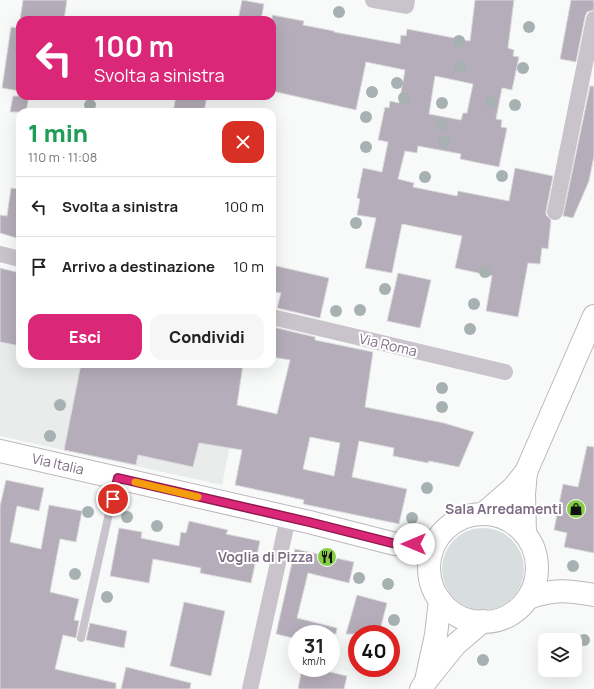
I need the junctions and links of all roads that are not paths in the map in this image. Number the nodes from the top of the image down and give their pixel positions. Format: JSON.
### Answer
{"nodes":[{"id":1,"x":373,"y":0,"type":"edge"},
{"id":2,"x":407,"y":0,"type":"edge"},
{"id":3,"x":594,"y":19,"type":"edge"},
{"id":4,"x":556,"y":212,"type":"dead end"},
{"id":5,"x":0,"y":254,"type":"edge"},
{"id":6,"x":16,"y":258,"type":"edge"},
{"id":7,"x":594,"y":316,"type":"edge"},
{"id":8,"x":276,"y":319,"type":"edge"},
{"id":9,"x":505,"y":372,"type":"dead end"},
{"id":10,"x":0,"y":451,"type":"edge"},
{"id":11,"x":526,"y":472,"type":"junction"},
{"id":12,"x":118,"y":478,"type":"junction"},
{"id":13,"x":483,"y":514,"type":"junction"},
{"id":14,"x":288,"y":518,"type":"junction"},
{"id":15,"x":525,"y":533,"type":"junction"},
{"id":16,"x":437,"y":539,"type":"junction"},
{"id":17,"x":396,"y":544,"type":"junction"},
{"id":18,"x":537,"y":565,"type":"junction"},
{"id":19,"x":429,"y":571,"type":"junction"},
{"id":20,"x":569,"y":591,"type":"junction"},
{"id":21,"x":594,"y":595,"type":"edge"},
{"id":22,"x":528,"y":598,"type":"junction"},
{"id":23,"x":440,"y":600,"type":"junction"},
{"id":24,"x":483,"y":621,"type":"junction"},
{"id":25,"x":81,"y":638,"type":"dead end"},
{"id":26,"x":423,"y":685,"type":"edge"},
{"id":27,"x":250,"y":689,"type":"edge"}],
"edges":[{"from":1,"to":2,"type":"street"},
{"from":3,"to":4,"type":"street"},
{"from":5,"to":6,"type":"street"},
{"from":7,"to":11,"type":"main road"},
{"from":8,"to":9,"type":"street","name":"Via Roma"},
{"from":10,"to":12,"type":"main road","name":"Via Italia"},
{"from":11,"to":13,"type":"main road"},
{"from":11,"to":15,"type":"main road"},
{"from":12,"to":14,"type":"main road","name":"Via Italia"},
{"from":12,"to":25,"type":"lane"},
{"from":13,"to":15,"type":"main road"},
{"from":13,"to":16,"type":"main road"},
{"from":14,"to":17,"type":"main road","name":"Via Italia"},
{"from":14,"to":27,"type":"street"},
{"from":15,"to":18,"type":"main road"},
{"from":16,"to":17,"type":"main road","name":"Via Italia"},
{"from":16,"to":19,"type":"main road"},
{"from":17,"to":19,"type":"main road","name":"Via Italia"},
{"from":18,"to":20,"type":"main road"},
{"from":18,"to":22,"type":"main road"},
{"from":19,"to":23,"type":"main road"},
{"from":20,"to":21,"type":"main road"},
{"from":20,"to":22,"type":"main road"},
{"from":22,"to":24,"type":"main road"},
{"from":23,"to":24,"type":"main road"},
{"from":23,"to":26,"type":"main road"},
{"from":24,"to":26,"type":"main road"}]}
